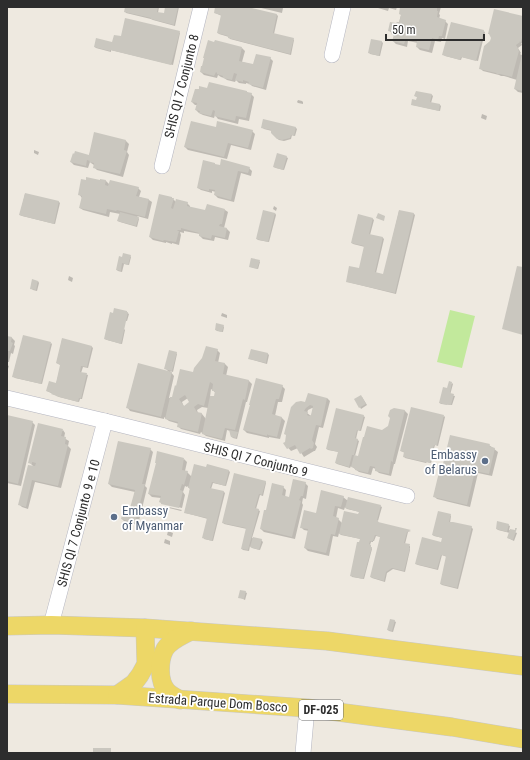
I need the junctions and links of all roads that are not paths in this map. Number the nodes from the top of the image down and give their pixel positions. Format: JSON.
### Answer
{"nodes":[{"id":1,"x":201,"y":7,"type":"edge"},
{"id":2,"x":343,"y":7,"type":"edge"},
{"id":3,"x":332,"y":55,"type":"dead end"},
{"id":4,"x":162,"y":166,"type":"dead end"},
{"id":5,"x":7,"y":398,"type":"edge"},
{"id":6,"x":105,"y":421,"type":"junction"},
{"id":7,"x":407,"y":496,"type":"dead end"},
{"id":8,"x":51,"y":625,"type":"junction"},
{"id":9,"x":7,"y":626,"type":"edge"},
{"id":10,"x":145,"y":628,"type":"junction"},
{"id":11,"x":191,"y":630,"type":"junction"},
{"id":12,"x":523,"y":666,"type":"edge"},
{"id":13,"x":7,"y":694,"type":"edge"},
{"id":14,"x":117,"y":695,"type":"junction"},
{"id":15,"x":180,"y":700,"type":"junction"},
{"id":16,"x":307,"y":708,"type":"junction"},
{"id":17,"x":523,"y":739,"type":"edge"},
{"id":18,"x":303,"y":753,"type":"edge"}],
"edges":[{"from":1,"to":4,"type":"street","name":"SHIS QI 7 Conjunto 8"},
{"from":2,"to":3,"type":"street"},
{"from":5,"to":6,"type":"street","name":"SHIS QI 7 Conjunto 9"},
{"from":6,"to":7,"type":"street","name":"SHIS QI 7 Conjunto 9"},
{"from":6,"to":8,"type":"street","name":"SHIS QI 7 Conjunto 9 e 10"},
{"from":8,"to":9,"type":"main road"},
{"from":8,"to":10,"type":"main road"},
{"from":10,"to":11,"type":"main road"},
{"from":10,"to":14,"type":"main road"},
{"from":11,"to":12,"type":"main road"},
{"from":11,"to":15,"type":"main road"},
{"from":13,"to":14,"type":"main road","name":"Estrada Parque Dom Bosco","number":"DF-025"},
{"from":14,"to":15,"type":"main road","name":"Estrada Parque Dom Bosco","number":"DF-025"},
{"from":15,"to":16,"type":"main road","name":"Estrada Parque Dom Bosco","number":"DF-025"},
{"from":16,"to":17,"type":"main road","name":"Estrada Parque Dom Bosco","number":"DF-025"},
{"from":16,"to":18,"type":"street"}]}
